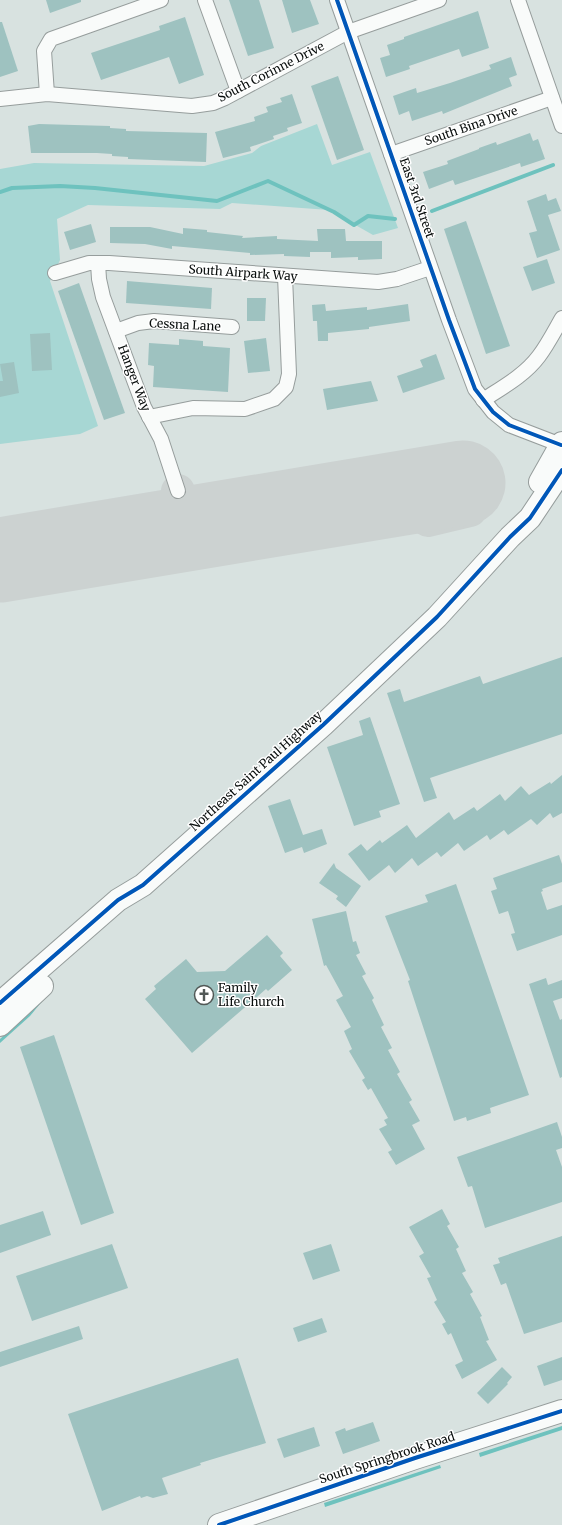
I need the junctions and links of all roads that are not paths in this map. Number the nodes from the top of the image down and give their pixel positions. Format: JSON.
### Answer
{"nodes":[{"id":1,"x":161,"y":0,"type":"edge"},
{"id":2,"x":206,"y":0,"type":"edge"},
{"id":3,"x":337,"y":0,"type":"edge"},
{"id":4,"x":439,"y":0,"type":"edge"},
{"id":5,"x":518,"y":0,"type":"edge"},
{"id":6,"x":348,"y":32,"type":"junction"},
{"id":7,"x":238,"y":91,"type":"junction"},
{"id":8,"x":47,"y":94,"type":"junction"},
{"id":9,"x":552,"y":98,"type":"junction"},
{"id":10,"x":0,"y":99,"type":"edge"},
{"id":11,"x":562,"y":126,"type":"edge"},
{"id":12,"x":391,"y":154,"type":"junction"},
{"id":13,"x":98,"y":263,"type":"junction"},
{"id":14,"x":430,"y":268,"type":"junction"},
{"id":15,"x":55,"y":273,"type":"dead end"},
{"id":16,"x":286,"y":276,"type":"junction"},
{"id":17,"x":562,"y":318,"type":"edge"},
{"id":18,"x":232,"y":327,"type":"dead end"},
{"id":19,"x":116,"y":331,"type":"junction"},
{"id":20,"x":482,"y":400,"type":"junction"},
{"id":21,"x":149,"y":417,"type":"junction"},
{"id":22,"x":562,"y":444,"type":"edge"},
{"id":23,"x":562,"y":470,"type":"edge"},
{"id":24,"x":178,"y":491,"type":"dead end"},
{"id":25,"x":510,"y":537,"type":"junction"},
{"id":26,"x":143,"y":885,"type":"junction"},
{"id":27,"x":0,"y":1004,"type":"edge"},
{"id":28,"x":0,"y":1025,"type":"edge"},
{"id":29,"x":562,"y":1411,"type":"edge"},
{"id":30,"x":219,"y":1525,"type":"edge"}],
"edges":[{"from":1,"to":8,"type":"street"},
{"from":2,"to":7,"type":"street"},
{"from":3,"to":6,"type":"street","name":"East 3rd Street"},
{"from":4,"to":6,"type":"street","name":"South Corinne Drive"},
{"from":5,"to":9,"type":"street"},
{"from":6,"to":7,"type":"street","name":"South Corinne Drive"},
{"from":6,"to":12,"type":"street","name":"East 3rd Street"},
{"from":7,"to":8,"type":"street","name":"South Corinne Drive"},
{"from":8,"to":10,"type":"street","name":"South Corinne Drive"},
{"from":9,"to":11,"type":"street"},
{"from":9,"to":12,"type":"street","name":"South Bina Drive"},
{"from":12,"to":14,"type":"street","name":"East 3rd Street"},
{"from":13,"to":15,"type":"street","name":"South Airpark Way"},
{"from":13,"to":16,"type":"street","name":"South Airpark Way"},
{"from":13,"to":19,"type":"street","name":"Hanger Way"},
{"from":14,"to":16,"type":"street","name":"South Airpark Way"},
{"from":14,"to":20,"type":"street","name":"East 3rd Street"},
{"from":16,"to":21,"type":"street"},
{"from":17,"to":20,"type":"street"},
{"from":18,"to":19,"type":"street","name":"Cessna Lane"},
{"from":19,"to":21,"type":"street","name":"Hanger Way"},
{"from":20,"to":22,"type":"street","name":"East 3rd Street"},
{"from":21,"to":24,"type":"street","name":"Hanger Way"},
{"from":22,"to":25,"type":"main road"},
{"from":23,"to":25,"type":"main road"},
{"from":25,"to":26,"type":"main road","name":"Northeast Saint Paul Highway"},
{"from":26,"to":27,"type":"main road","name":"Northeast Saint Paul Highway"},
{"from":26,"to":28,"type":"main road","name":"Northeast Saint Paul Highway"},
{"from":29,"to":30,"type":"main road","name":"South Springbrook Road"}]}
